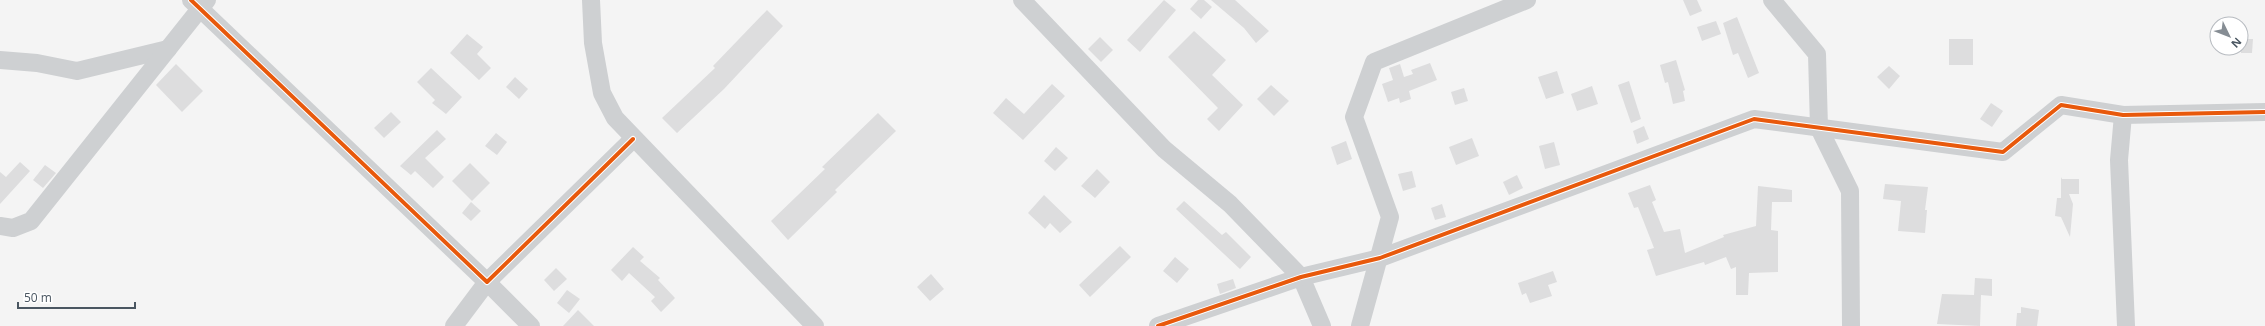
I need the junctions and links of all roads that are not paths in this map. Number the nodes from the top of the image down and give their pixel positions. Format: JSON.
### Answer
{"nodes":[{"id":1,"x":591,"y":0,"type":"edge"},
{"id":2,"x":1022,"y":0,"type":"edge"},
{"id":3,"x":1527,"y":0,"type":"edge"},
{"id":4,"x":1772,"y":0,"type":"edge"},
{"id":5,"x":199,"y":3,"type":"edge"},
{"id":6,"x":168,"y":48,"type":"junction"},
{"id":7,"x":0,"y":60,"type":"edge"},
{"id":8,"x":2265,"y":112,"type":"edge"},
{"id":9,"x":2123,"y":116,"type":"junction"},
{"id":10,"x":1819,"y":128,"type":"junction"},
{"id":11,"x":633,"y":139,"type":"junction"},
{"id":12,"x":0,"y":226,"type":"edge"},
{"id":13,"x":1380,"y":258,"type":"junction"},
{"id":14,"x":1301,"y":277,"type":"junction"},
{"id":15,"x":487,"y":282,"type":"junction"},
{"id":16,"x":454,"y":326,"type":"edge"},
{"id":17,"x":531,"y":326,"type":"edge"},
{"id":18,"x":815,"y":326,"type":"edge"},
{"id":19,"x":1158,"y":326,"type":"edge"},
{"id":20,"x":1322,"y":326,"type":"edge"},
{"id":21,"x":1360,"y":326,"type":"edge"},
{"id":22,"x":1851,"y":326,"type":"edge"},
{"id":23,"x":2126,"y":326,"type":"edge"}],
"edges":[{"from":1,"to":11,"type":"street"},
{"from":2,"to":14,"type":"street"},
{"from":3,"to":13,"type":"street"},
{"from":4,"to":10,"type":"street"},
{"from":5,"to":6,"type":"street"},
{"from":5,"to":15,"type":"street"},
{"from":6,"to":7,"type":"street"},
{"from":6,"to":12,"type":"street"},
{"from":8,"to":9,"type":"street"},
{"from":9,"to":10,"type":"street"},
{"from":9,"to":23,"type":"street"},
{"from":10,"to":13,"type":"street"},
{"from":10,"to":22,"type":"street"},
{"from":11,"to":15,"type":"street"},
{"from":11,"to":18,"type":"street"},
{"from":13,"to":14,"type":"street"},
{"from":13,"to":21,"type":"street"},
{"from":14,"to":19,"type":"street"},
{"from":14,"to":20,"type":"street"},
{"from":15,"to":16,"type":"street"},
{"from":15,"to":17,"type":"street"}]}
